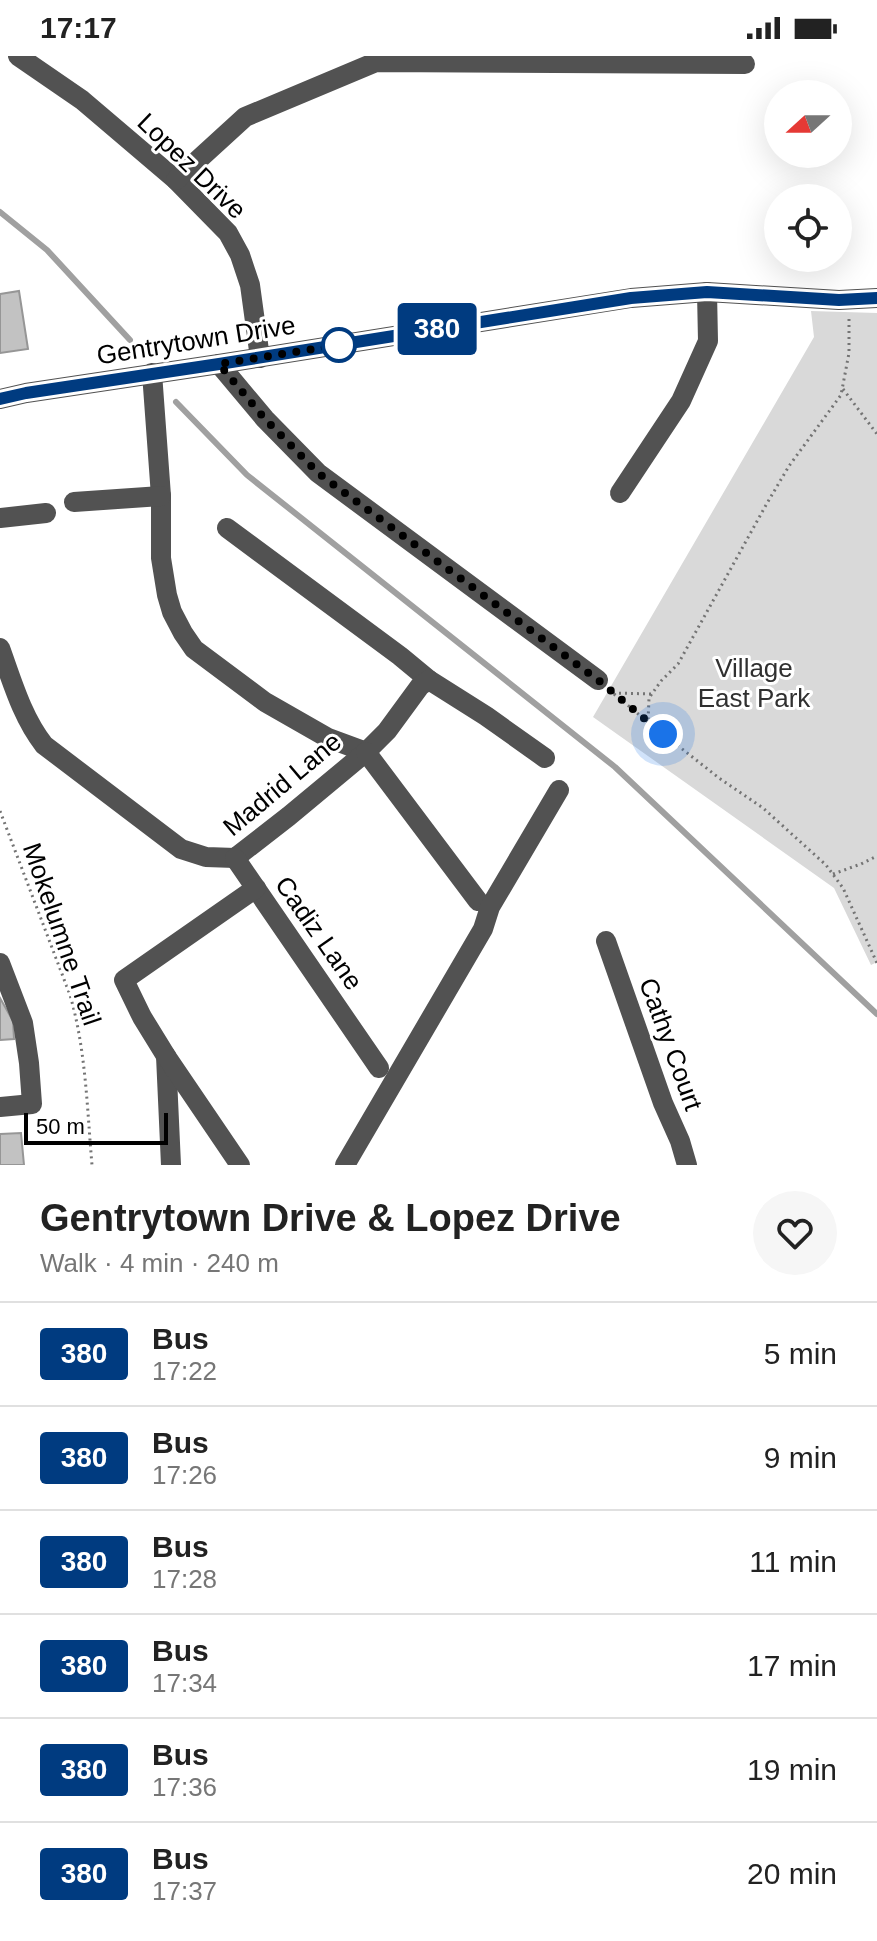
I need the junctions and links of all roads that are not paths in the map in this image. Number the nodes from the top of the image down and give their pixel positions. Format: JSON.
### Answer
{"nodes":[{"id":1,"x":18,"y":56,"type":"edge"},
{"id":2,"x":745,"y":64,"type":"dead end"},
{"id":3,"x":176,"y":180,"type":"junction"},
{"id":4,"x":707,"y":292,"type":"junction"},
{"id":5,"x":877,"y":298,"type":"edge"},
{"id":6,"x":260,"y":358,"type":"junction"},
{"id":7,"x":219,"y":364,"type":"junction"},
{"id":8,"x":152,"y":373,"type":"junction"},
{"id":9,"x":0,"y":399,"type":"edge"},
{"id":10,"x":620,"y":493,"type":"dead end"},
{"id":11,"x":161,"y":496,"type":"junction"},
{"id":12,"x":74,"y":502,"type":"dead end"},
{"id":13,"x":46,"y":513,"type":"dead end"},
{"id":14,"x":0,"y":518,"type":"edge"},
{"id":15,"x":227,"y":528,"type":"dead end"},
{"id":16,"x":0,"y":648,"type":"edge"},
{"id":17,"x":424,"y":683,"type":"junction"},
{"id":18,"x":606,"y":687,"type":"road end"},
{"id":19,"x":366,"y":752,"type":"junction"},
{"id":20,"x":545,"y":758,"type":"dead end"},
{"id":21,"x":559,"y":790,"type":"dead end"},
{"id":22,"x":235,"y":858,"type":"junction"},
{"id":23,"x":256,"y":888,"type":"junction"},
{"id":24,"x":484,"y":904,"type":"junction"},
{"id":25,"x":606,"y":941,"type":"dead end"},
{"id":26,"x":0,"y":963,"type":"edge"},
{"id":27,"x":166,"y":1056,"type":"junction"},
{"id":28,"x":379,"y":1068,"type":"dead end"},
{"id":29,"x":0,"y":1107,"type":"edge"},
{"id":30,"x":171,"y":1165,"type":"edge"},
{"id":31,"x":240,"y":1165,"type":"edge"},
{"id":32,"x":345,"y":1165,"type":"edge"},
{"id":33,"x":687,"y":1165,"type":"edge"}],
"edges":[{"from":1,"to":3,"type":"street","name":"Lopez Drive"},
{"from":2,"to":3,"type":"street"},
{"from":3,"to":6,"type":"street","name":"Lopez Drive"},
{"from":4,"to":5,"type":"street","name":"Gentrytown Drive"},
{"from":4,"to":6,"type":"street","name":"Gentrytown Drive"},
{"from":4,"to":10,"type":"street"},
{"from":6,"to":7,"type":"street","name":"Gentrytown Drive"},
{"from":7,"to":8,"type":"street","name":"Gentrytown Drive"},
{"from":7,"to":18,"type":"street"},
{"from":8,"to":9,"type":"street","name":"Gentrytown Drive"},
{"from":8,"to":11,"type":"street","name":"Madrid Lane"},
{"from":11,"to":12,"type":"street"},
{"from":11,"to":19,"type":"street","name":"Madrid Lane"},
{"from":13,"to":14,"type":"street"},
{"from":15,"to":17,"type":"street"},
{"from":16,"to":22,"type":"street","name":"Madrid Lane"},
{"from":17,"to":19,"type":"street"},
{"from":17,"to":20,"type":"street"},
{"from":19,"to":22,"type":"street","name":"Madrid Lane"},
{"from":19,"to":24,"type":"street"},
{"from":21,"to":24,"type":"street"},
{"from":22,"to":23,"type":"street","name":"Cadiz Lane"},
{"from":23,"to":27,"type":"street"},
{"from":23,"to":28,"type":"street","name":"Cadiz Lane"},
{"from":24,"to":32,"type":"street"},
{"from":25,"to":33,"type":"street","name":"Cathy Court"},
{"from":26,"to":29,"type":"street"},
{"from":27,"to":30,"type":"street"},
{"from":27,"to":31,"type":"street"}]}
